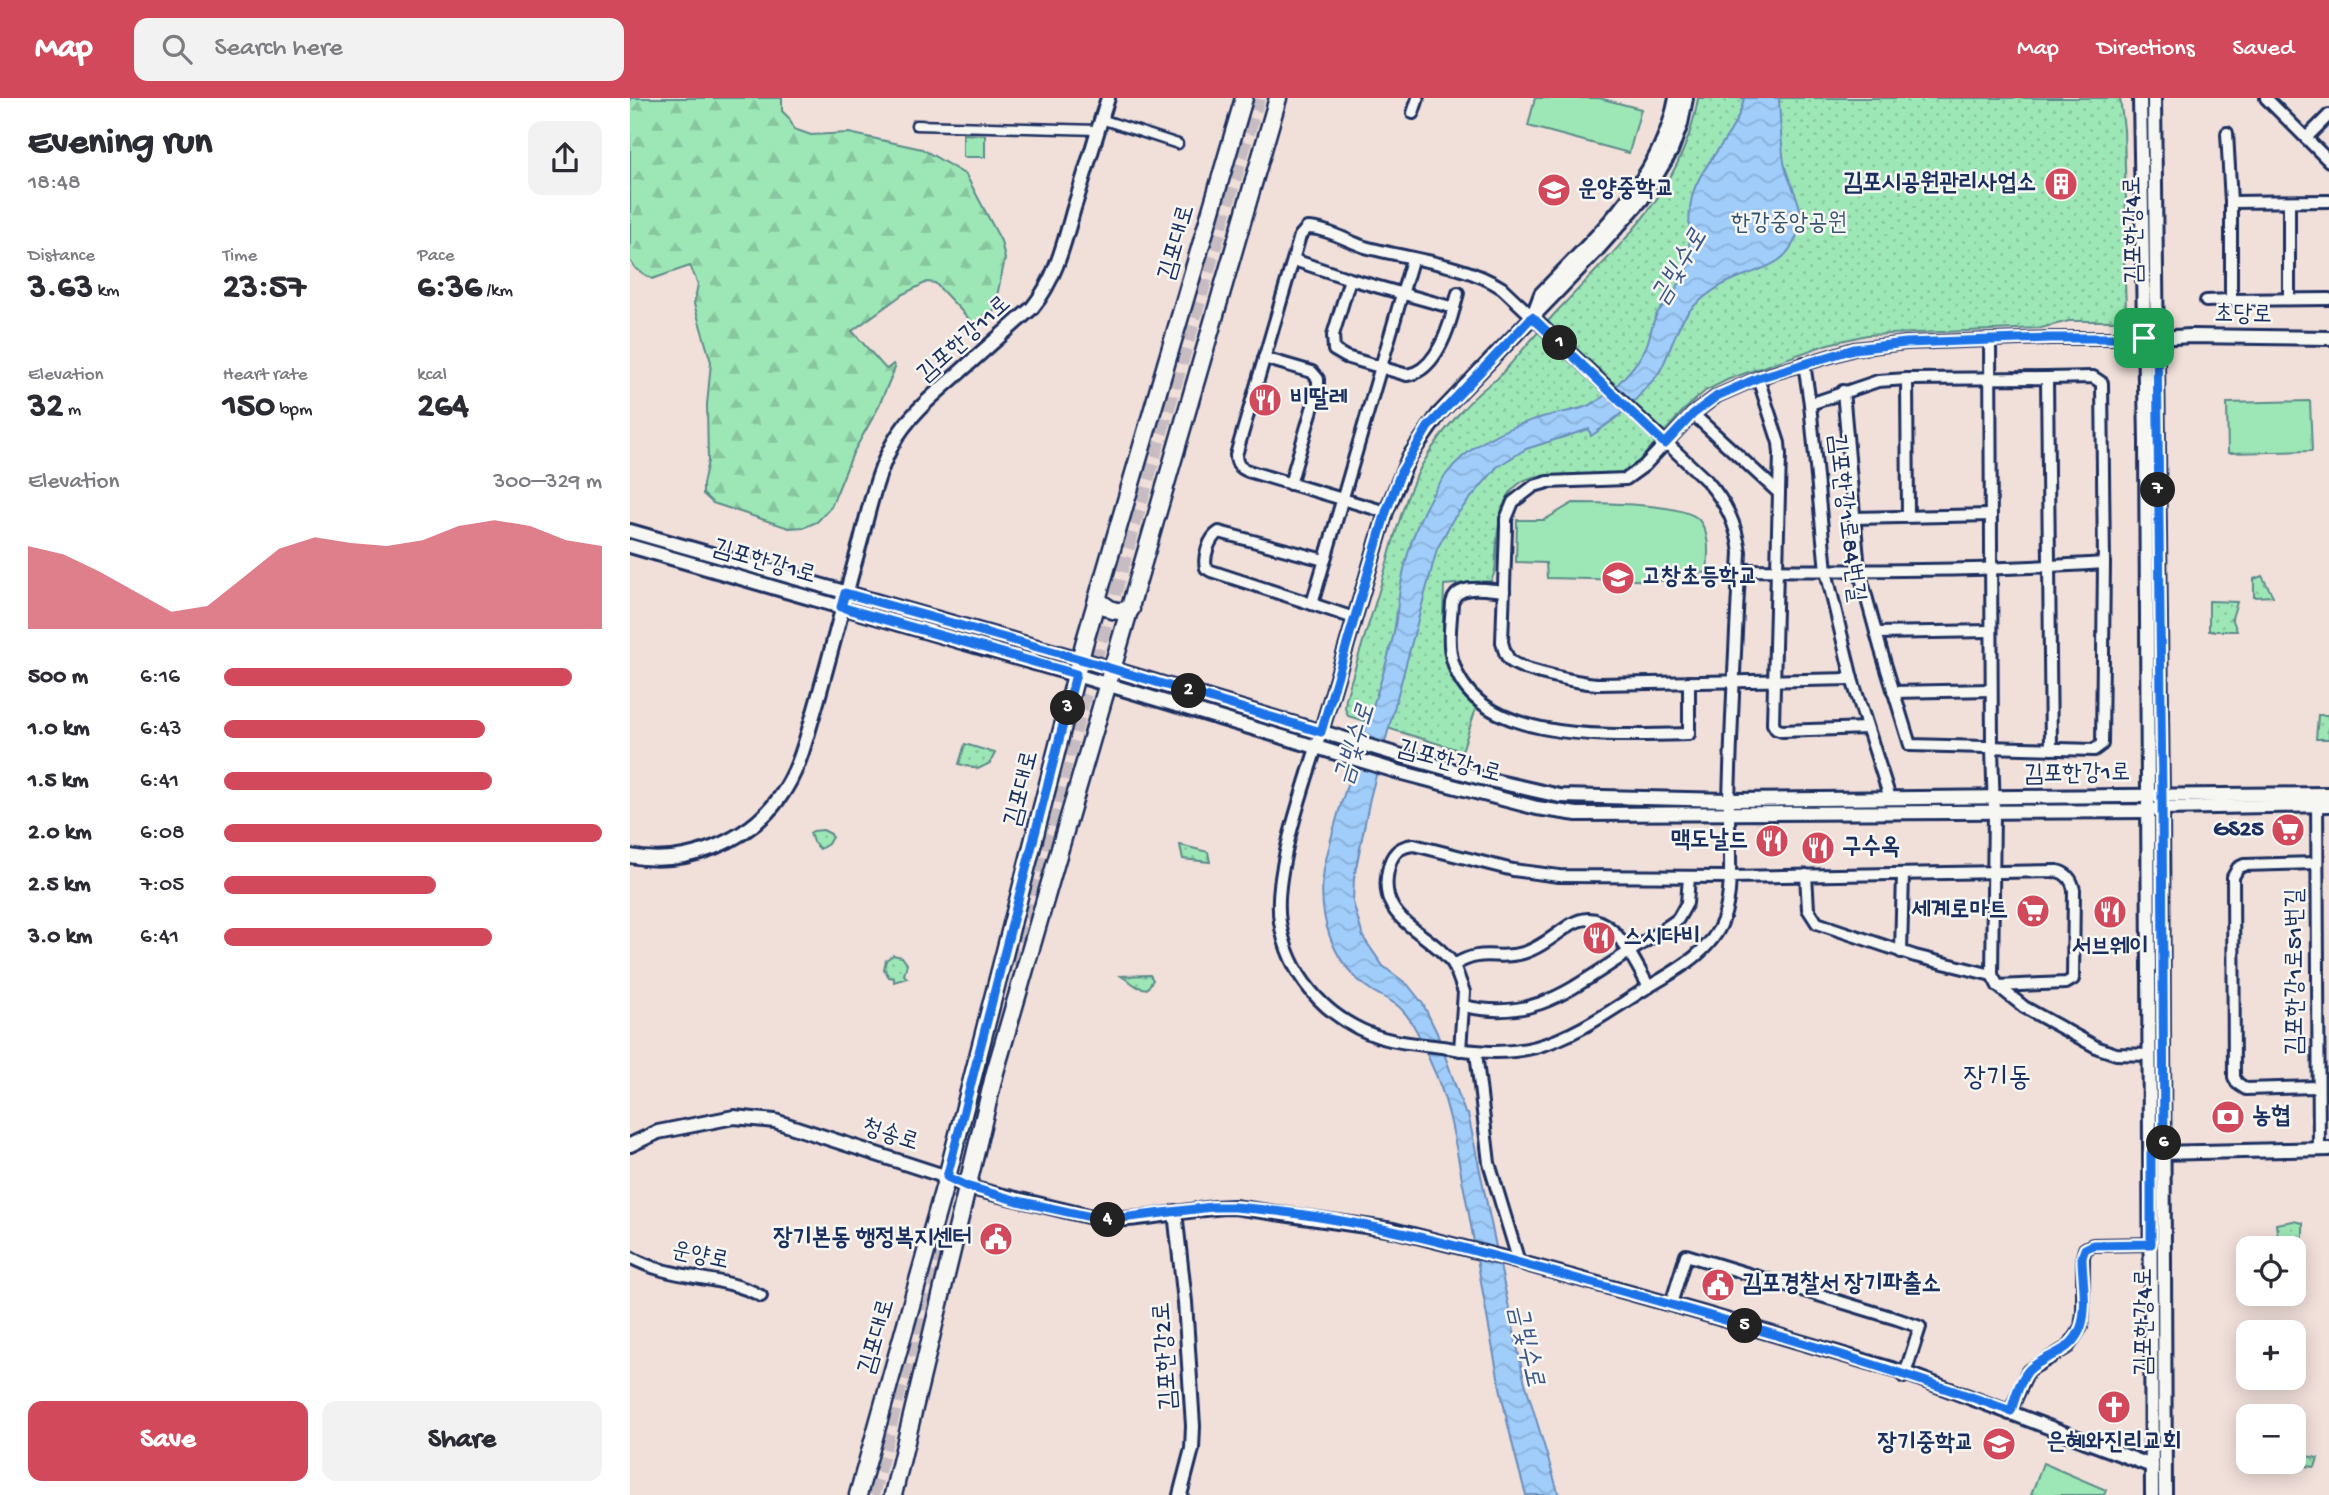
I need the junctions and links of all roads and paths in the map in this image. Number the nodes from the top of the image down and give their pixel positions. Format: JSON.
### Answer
{"nodes":[{"id":1,"x":1108,"y":98,"type":"edge"},
{"id":2,"x":1244,"y":98,"type":"edge"},
{"id":3,"x":1278,"y":98,"type":"edge"},
{"id":4,"x":1418,"y":98,"type":"edge"},
{"id":5,"x":1676,"y":98,"type":"edge"},
{"id":6,"x":1686,"y":98,"type":"edge"},
{"id":7,"x":2140,"y":98,"type":"edge"},
{"id":8,"x":2154,"y":98,"type":"edge"},
{"id":9,"x":2266,"y":98,"type":"edge"},
{"id":10,"x":1413,"y":113,"type":"dead end"},
{"id":11,"x":2329,"y":115,"type":"edge"},
{"id":12,"x":1100,"y":124,"type":"junction"},
{"id":13,"x":916,"y":125,"type":"dead end"},
{"id":14,"x":1046,"y":129,"type":"junction"},
{"id":15,"x":2227,"y":133,"type":"dead end"},
{"id":16,"x":2306,"y":138,"type":"junction"},
{"id":17,"x":1043,"y":139,"type":"dead end"},
{"id":18,"x":1178,"y":144,"type":"dead end"},
{"id":19,"x":2329,"y":161,"type":"edge"},
{"id":20,"x":2329,"y":201,"type":"edge"},
{"id":21,"x":2231,"y":202,"type":"junction"},
{"id":22,"x":2289,"y":202,"type":"junction"},
{"id":23,"x":1294,"y":260,"type":"junction"},
{"id":24,"x":1412,"y":260,"type":"junction"},
{"id":25,"x":1350,"y":279,"type":"junction"},
{"id":26,"x":1458,"y":293,"type":"dead end"},
{"id":27,"x":1402,"y":294,"type":"junction"},
{"id":28,"x":2288,"y":299,"type":"junction"},
{"id":29,"x":2329,"y":299,"type":"edge"},
{"id":30,"x":2231,"y":300,"type":"junction"},
{"id":31,"x":2206,"y":301,"type":"dead end"},
{"id":32,"x":1454,"y":308,"type":"junction"},
{"id":33,"x":1532,"y":317,"type":"junction"},
{"id":34,"x":2150,"y":338,"type":"junction"},
{"id":35,"x":2329,"y":340,"type":"edge"},
{"id":36,"x":1990,"y":341,"type":"junction"},
{"id":37,"x":1264,"y":358,"type":"junction"},
{"id":38,"x":1804,"y":363,"type":"junction"},
{"id":39,"x":1380,"y":366,"type":"junction"},
{"id":40,"x":1758,"y":378,"type":"junction"},
{"id":41,"x":1991,"y":378,"type":"junction"},
{"id":42,"x":2047,"y":378,"type":"junction"},
{"id":43,"x":1907,"y":379,"type":"junction"},
{"id":44,"x":1843,"y":391,"type":"junction"},
{"id":45,"x":1810,"y":404,"type":"junction"},
{"id":46,"x":1693,"y":414,"type":"junction"},
{"id":47,"x":1665,"y":444,"type":"junction"},
{"id":48,"x":1290,"y":484,"type":"junction"},
{"id":49,"x":1779,"y":492,"type":"junction"},
{"id":50,"x":1342,"y":499,"type":"junction"},
{"id":51,"x":1386,"y":512,"type":"junction"},
{"id":52,"x":1991,"y":515,"type":"junction"},
{"id":53,"x":1908,"y":516,"type":"junction"},
{"id":54,"x":1854,"y":518,"type":"junction"},
{"id":55,"x":630,"y":531,"type":"edge"},
{"id":56,"x":630,"y":546,"type":"edge"},
{"id":57,"x":1324,"y":560,"type":"junction"},
{"id":58,"x":2104,"y":563,"type":"junction"},
{"id":59,"x":2049,"y":566,"type":"junction"},
{"id":60,"x":1992,"y":569,"type":"junction"},
{"id":61,"x":1740,"y":570,"type":"junction"},
{"id":62,"x":1776,"y":570,"type":"junction"},
{"id":63,"x":1826,"y":570,"type":"junction"},
{"id":64,"x":1859,"y":570,"type":"junction"},
{"id":65,"x":1504,"y":591,"type":"junction"},
{"id":66,"x":845,"y":593,"type":"junction"},
{"id":67,"x":1097,"y":599,"type":"junction"},
{"id":68,"x":1311,"y":604,"type":"junction"},
{"id":69,"x":841,"y":607,"type":"junction"},
{"id":70,"x":1131,"y":609,"type":"junction"},
{"id":71,"x":1354,"y":618,"type":"junction"},
{"id":72,"x":1992,"y":631,"type":"junction"},
{"id":73,"x":1876,"y":633,"type":"junction"},
{"id":74,"x":1078,"y":666,"type":"junction"},
{"id":75,"x":1111,"y":676,"type":"junction"},
{"id":76,"x":1852,"y":678,"type":"junction"},
{"id":77,"x":1774,"y":680,"type":"junction"},
{"id":78,"x":1735,"y":681,"type":"junction"},
{"id":79,"x":1689,"y":682,"type":"junction"},
{"id":80,"x":1991,"y":691,"type":"junction"},
{"id":81,"x":1893,"y":692,"type":"junction"},
{"id":82,"x":1867,"y":728,"type":"junction"},
{"id":83,"x":1321,"y":732,"type":"junction"},
{"id":84,"x":1316,"y":748,"type":"junction"},
{"id":85,"x":1992,"y":749,"type":"junction"},
{"id":86,"x":2051,"y":749,"type":"junction"},
{"id":87,"x":2147,"y":795,"type":"junction"},
{"id":88,"x":2162,"y":795,"type":"junction"},
{"id":89,"x":1890,"y":798,"type":"junction"},
{"id":90,"x":2323,"y":799,"type":"edge"},
{"id":91,"x":1994,"y":804,"type":"junction"},
{"id":92,"x":1729,"y":806,"type":"junction"},
{"id":93,"x":2162,"y":808,"type":"junction"},
{"id":94,"x":2148,"y":811,"type":"junction"},
{"id":95,"x":630,"y":855,"type":"edge"},
{"id":96,"x":2317,"y":863,"type":"junction"},
{"id":97,"x":1993,"y":872,"type":"junction"},
{"id":98,"x":1903,"y":874,"type":"junction"},
{"id":99,"x":1806,"y":875,"type":"junction"},
{"id":100,"x":1689,"y":877,"type":"junction"},
{"id":101,"x":1728,"y":877,"type":"junction"},
{"id":102,"x":1901,"y":952,"type":"junction"},
{"id":103,"x":1628,"y":953,"type":"junction"},
{"id":104,"x":1454,"y":965,"type":"junction"},
{"id":105,"x":1992,"y":975,"type":"junction"},
{"id":106,"x":1998,"y":986,"type":"junction"},
{"id":107,"x":1649,"y":987,"type":"junction"},
{"id":108,"x":1464,"y":1006,"type":"junction"},
{"id":109,"x":1458,"y":1049,"type":"junction"},
{"id":110,"x":1476,"y":1052,"type":"junction"},
{"id":111,"x":2149,"y":1055,"type":"junction"},
{"id":112,"x":2317,"y":1087,"type":"junction"},
{"id":113,"x":630,"y":1145,"type":"edge"},
{"id":114,"x":2324,"y":1149,"type":"edge"},
{"id":115,"x":2157,"y":1153,"type":"junction"},
{"id":116,"x":947,"y":1177,"type":"junction"},
{"id":117,"x":966,"y":1186,"type":"junction"},
{"id":118,"x":1175,"y":1212,"type":"junction"},
{"id":119,"x":2151,"y":1244,"type":"junction"},
{"id":120,"x":630,"y":1257,"type":"edge"},
{"id":121,"x":1514,"y":1261,"type":"junction"},
{"id":122,"x":761,"y":1296,"type":"dead end"},
{"id":123,"x":1671,"y":1304,"type":"junction"},
{"id":124,"x":1905,"y":1375,"type":"junction"},
{"id":125,"x":2010,"y":1412,"type":"junction"},
{"id":126,"x":2159,"y":1466,"type":"junction"},
{"id":127,"x":858,"y":1495,"type":"edge"},
{"id":128,"x":893,"y":1495,"type":"edge"},
{"id":129,"x":1180,"y":1495,"type":"edge"},
{"id":130,"x":2152,"y":1495,"type":"edge"},
{"id":131,"x":2165,"y":1495,"type":"edge"}],
"edges":[{"from":1,"to":12,"type":"street","name":"김포한강11로"},
{"from":2,"to":67,"type":"main road","name":"김포대로"},
{"from":3,"to":70,"type":"main road","name":"김포대로"},
{"from":4,"to":10,"type":"street"},
{"from":5,"to":33,"type":"street"},
{"from":6,"to":33,"type":"street"},
{"from":7,"to":34,"type":"street","name":"김포한강4로"},
{"from":8,"to":34,"type":"street","name":"김포한강4로"},
{"from":9,"to":16,"type":"street"},
{"from":11,"to":16,"type":"street"},
{"from":12,"to":14,"type":"street"},
{"from":12,"to":18,"type":"street"},
{"from":12,"to":66,"type":"street","name":"김포한강11로"},
{"from":13,"to":14,"type":"street"},
{"from":14,"to":17,"type":"street"},
{"from":15,"to":21,"type":"street"},
{"from":16,"to":19,"type":"street"},
{"from":20,"to":22,"type":"street"},
{"from":21,"to":22,"type":"street"},
{"from":21,"to":30,"type":"street"},
{"from":22,"to":28,"type":"street"},
{"from":23,"to":24,"type":"street"},
{"from":23,"to":25,"type":"street"},
{"from":23,"to":37,"type":"street"},
{"from":24,"to":27,"type":"street"},
{"from":24,"to":33,"type":"street"},
{"from":25,"to":27,"type":"street"},
{"from":25,"to":39,"type":"street"},
{"from":26,"to":32,"type":"street"},
{"from":27,"to":32,"type":"street"},
{"from":27,"to":39,"type":"street"},
{"from":28,"to":29,"type":"street"},
{"from":28,"to":30,"type":"street"},
{"from":30,"to":31,"type":"street"},
{"from":32,"to":39,"type":"street"},
{"from":33,"to":47,"type":"street"},
{"from":33,"to":51,"type":"street"},
{"from":34,"to":35,"type":"street","name":"초당로"},
{"from":34,"to":36,"type":"street","name":"초당로"},
{"from":34,"to":87,"type":"street","name":"김포한강4로"},
{"from":34,"to":88,"type":"street","name":"김포한강4로"},
{"from":36,"to":38,"type":"street","name":"초당로"},
{"from":36,"to":41,"type":"street"},
{"from":37,"to":48,"type":"street"},
{"from":37,"to":48,"type":"street"},
{"from":38,"to":40,"type":"street","name":"초당로"},
{"from":38,"to":45,"type":"street","name":"김포한강1로84번길"},
{"from":39,"to":50,"type":"street"},
{"from":40,"to":46,"type":"street","name":"초당로"},
{"from":40,"to":49,"type":"street"},
{"from":41,"to":42,"type":"street"},
{"from":41,"to":43,"type":"street"},
{"from":41,"to":52,"type":"street"},
{"from":42,"to":58,"type":"street"},
{"from":42,"to":59,"type":"street"},
{"from":43,"to":44,"type":"street"},
{"from":43,"to":53,"type":"street"},
{"from":44,"to":45,"type":"street"},
{"from":44,"to":54,"type":"street"},
{"from":45,"to":63,"type":"street","name":"김포한강1로84번길"},
{"from":46,"to":47,"type":"street","name":"초당로"},
{"from":46,"to":49,"type":"street"},
{"from":47,"to":61,"type":"street"},
{"from":47,"to":65,"type":"street","name":"초당로"},
{"from":48,"to":50,"type":"street"},
{"from":49,"to":62,"type":"street"},
{"from":50,"to":51,"type":"street"},
{"from":50,"to":57,"type":"street"},
{"from":51,"to":71,"type":"street"},
{"from":52,"to":53,"type":"street"},
{"from":52,"to":60,"type":"street"},
{"from":53,"to":54,"type":"street"},
{"from":54,"to":64,"type":"street"},
{"from":55,"to":66,"type":"street","name":"김포한강1로"},
{"from":56,"to":69,"type":"street","name":"김포한강1로"},
{"from":57,"to":68,"type":"street"},
{"from":57,"to":68,"type":"street"},
{"from":58,"to":59,"type":"street"},
{"from":58,"to":86,"type":"street"},
{"from":59,"to":60,"type":"street"},
{"from":59,"to":86,"type":"street"},
{"from":60,"to":64,"type":"street"},
{"from":60,"to":72,"type":"street"},
{"from":61,"to":62,"type":"street"},
{"from":61,"to":78,"type":"street"},
{"from":62,"to":63,"type":"street"},
{"from":62,"to":77,"type":"street"},
{"from":63,"to":64,"type":"street"},
{"from":63,"to":76,"type":"street","name":"김포한강1로84번길"},
{"from":64,"to":73,"type":"street"},
{"from":65,"to":79,"type":"street","name":"초당로"},
{"from":65,"to":79,"type":"street"},
{"from":66,"to":69,"type":"street","name":"김포한강11로"},
{"from":66,"to":74,"type":"street","name":"김포한강1로"},
{"from":67,"to":70,"type":"main road"},
{"from":67,"to":74,"type":"main road","name":"김포대로"},
{"from":68,"to":71,"type":"street"},
{"from":69,"to":74,"type":"street","name":"김포한강1로"},
{"from":69,"to":95,"type":"street","name":"김포한강11로"},
{"from":70,"to":75,"type":"main road","name":"김포대로"},
{"from":71,"to":83,"type":"street"},
{"from":72,"to":73,"type":"street"},
{"from":72,"to":80,"type":"street"},
{"from":73,"to":81,"type":"street"},
{"from":74,"to":75,"type":"street","name":"김포한강1로"},
{"from":74,"to":116,"type":"main road","name":"김포대로"},
{"from":75,"to":83,"type":"street","name":"김포한강1로"},
{"from":75,"to":84,"type":"street","name":"김포한강1로"},
{"from":75,"to":117,"type":"main road","name":"김포대로"},
{"from":76,"to":77,"type":"street"},
{"from":76,"to":82,"type":"street","name":"김포한강1로84번길"},
{"from":77,"to":78,"type":"street","name":"초당로"},
{"from":77,"to":82,"type":"street"},
{"from":78,"to":79,"type":"street","name":"초당로"},
{"from":78,"to":92,"type":"street"},
{"from":80,"to":81,"type":"street"},
{"from":80,"to":85,"type":"street"},
{"from":81,"to":85,"type":"street"},
{"from":82,"to":89,"type":"street","name":"김포한강1로84번길"},
{"from":83,"to":84,"type":"street"},
{"from":83,"to":92,"type":"street","name":"김포한강1로"},
{"from":84,"to":92,"type":"street","name":"김포한강1로"},
{"from":84,"to":109,"type":"street"},
{"from":85,"to":86,"type":"street"},
{"from":85,"to":91,"type":"street"},
{"from":87,"to":88,"type":"street","name":"김포한강1로"},
{"from":87,"to":91,"type":"street","name":"김포한강1로"},
{"from":87,"to":94,"type":"street","name":"김포한강4로"},
{"from":88,"to":90,"type":"street","name":"김포한강1로"},
{"from":88,"to":93,"type":"street","name":"김포한강4로"},
{"from":89,"to":91,"type":"street","name":"김포한강1로"},
{"from":89,"to":92,"type":"street","name":"김포한강1로"},
{"from":90,"to":93,"type":"street","name":"김포한강1로"},
{"from":90,"to":96,"type":"street","name":"김포한강1로51번길"},
{"from":91,"to":92,"type":"street","name":"김포한강1로"},
{"from":91,"to":94,"type":"street","name":"김포한강1로"},
{"from":91,"to":97,"type":"street","name":"김포한강1로"},
{"from":92,"to":101,"type":"street"},
{"from":93,"to":94,"type":"street","name":"김포한강1로"},
{"from":93,"to":115,"type":"street","name":"김포한강4로"},
{"from":94,"to":111,"type":"street","name":"김포한강4로"},
{"from":96,"to":112,"type":"street","name":"김포한강1로51번길"},
{"from":96,"to":112,"type":"street"},
{"from":97,"to":98,"type":"street"},
{"from":97,"to":105,"type":"street","name":"김포한강1로"},
{"from":97,"to":106,"type":"street"},
{"from":98,"to":99,"type":"street"},
{"from":98,"to":102,"type":"street"},
{"from":99,"to":101,"type":"street"},
{"from":99,"to":102,"type":"street"},
{"from":100,"to":101,"type":"street"},
{"from":100,"to":103,"type":"street"},
{"from":100,"to":104,"type":"street"},
{"from":101,"to":107,"type":"street"},
{"from":102,"to":105,"type":"street"},
{"from":103,"to":104,"type":"street"},
{"from":103,"to":107,"type":"street"},
{"from":103,"to":108,"type":"street"},
{"from":104,"to":108,"type":"street"},
{"from":105,"to":106,"type":"street"},
{"from":106,"to":111,"type":"street"},
{"from":107,"to":110,"type":"street"},
{"from":108,"to":109,"type":"street"},
{"from":109,"to":110,"type":"street"},
{"from":110,"to":121,"type":"street"},
{"from":111,"to":115,"type":"street","name":"김포한강4로"},
{"from":112,"to":114,"type":"street","name":"김포한강1로51번길"},
{"from":113,"to":116,"type":"street","name":"청송로"},
{"from":114,"to":115,"type":"street"},
{"from":115,"to":119,"type":"street","name":"김포한강4로"},
{"from":115,"to":126,"type":"street","name":"김포한강4로"},
{"from":116,"to":117,"type":"street","name":"청송로"},
{"from":116,"to":127,"type":"main road","name":"김포대로"},
{"from":117,"to":118,"type":"street","name":"청송로"},
{"from":117,"to":128,"type":"main road","name":"김포대로"},
{"from":118,"to":121,"type":"street","name":"청송로"},
{"from":118,"to":129,"type":"street","name":"김포한강2로"},
{"from":119,"to":125,"type":"street","name":"김포한강4로"},
{"from":119,"to":126,"type":"street","name":"김포한강4로"},
{"from":120,"to":122,"type":"street","name":"운양로"},
{"from":121,"to":123,"type":"street","name":"청송로"},
{"from":123,"to":124,"type":"street","name":"청송로"},
{"from":123,"to":124,"type":"street"},
{"from":124,"to":125,"type":"street","name":"청송로"},
{"from":125,"to":126,"type":"street","name":"청송로"},
{"from":126,"to":130,"type":"street","name":"김포한강4로"},
{"from":126,"to":131,"type":"street","name":"김포한강4로"}]}
